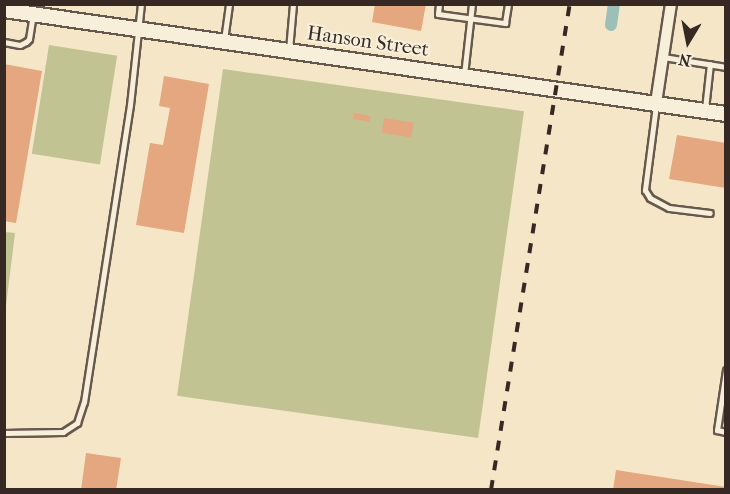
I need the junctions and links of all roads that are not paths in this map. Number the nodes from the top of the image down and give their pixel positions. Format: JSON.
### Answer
{"nodes":[{"id":1,"x":141,"y":4,"type":"edge"},
{"id":2,"x":229,"y":4,"type":"edge"},
{"id":3,"x":293,"y":4,"type":"edge"},
{"id":4,"x":439,"y":4,"type":"edge"},
{"id":5,"x":472,"y":4,"type":"edge"},
{"id":6,"x":508,"y":4,"type":"edge"},
{"id":7,"x":672,"y":4,"type":"edge"},
{"id":8,"x":9,"y":8,"type":"edge"},
{"id":9,"x":33,"y":13,"type":"junction"},
{"id":10,"x":471,"y":18,"type":"junction"},
{"id":11,"x":137,"y":28,"type":"junction"},
{"id":12,"x":224,"y":40,"type":"junction"},
{"id":13,"x":4,"y":42,"type":"edge"},
{"id":14,"x":290,"y":50,"type":"junction"},
{"id":15,"x":663,"y":57,"type":"junction"},
{"id":16,"x":710,"y":64,"type":"junction"},
{"id":17,"x":726,"y":67,"type":"edge"},
{"id":18,"x":464,"y":75,"type":"junction"},
{"id":19,"x":656,"y":103,"type":"junction"},
{"id":20,"x":705,"y":111,"type":"junction"},
{"id":21,"x":726,"y":114,"type":"edge"},
{"id":22,"x":710,"y":213,"type":"dead end"},
{"id":23,"x":726,"y":370,"type":"edge"},
{"id":24,"x":726,"y":432,"type":"edge"},
{"id":25,"x":4,"y":433,"type":"edge"}],
"edges":[{"from":1,"to":11,"type":"lane"},
{"from":2,"to":12,"type":"lane"},
{"from":3,"to":14,"type":"lane"},
{"from":4,"to":10,"type":"lane"},
{"from":5,"to":10,"type":"lane"},
{"from":6,"to":10,"type":"lane"},
{"from":7,"to":15,"type":"street"},
{"from":8,"to":9,"type":"street","name":"Hanson Street"},
{"from":9,"to":11,"type":"street","name":"Hanson Street"},
{"from":9,"to":13,"type":"lane"},
{"from":10,"to":18,"type":"lane"},
{"from":11,"to":12,"type":"street","name":"Hanson Street"},
{"from":11,"to":25,"type":"lane"},
{"from":12,"to":14,"type":"street","name":"Hanson Street"},
{"from":14,"to":18,"type":"street","name":"Hanson Street"},
{"from":15,"to":16,"type":"lane"},
{"from":15,"to":19,"type":"street"},
{"from":16,"to":17,"type":"lane"},
{"from":16,"to":20,"type":"lane"},
{"from":18,"to":19,"type":"street","name":"Hanson Street"},
{"from":19,"to":20,"type":"street","name":"Hanson Street"},
{"from":19,"to":22,"type":"lane"},
{"from":20,"to":21,"type":"street","name":"Hanson Street"},
{"from":23,"to":24,"type":"lane"}]}
